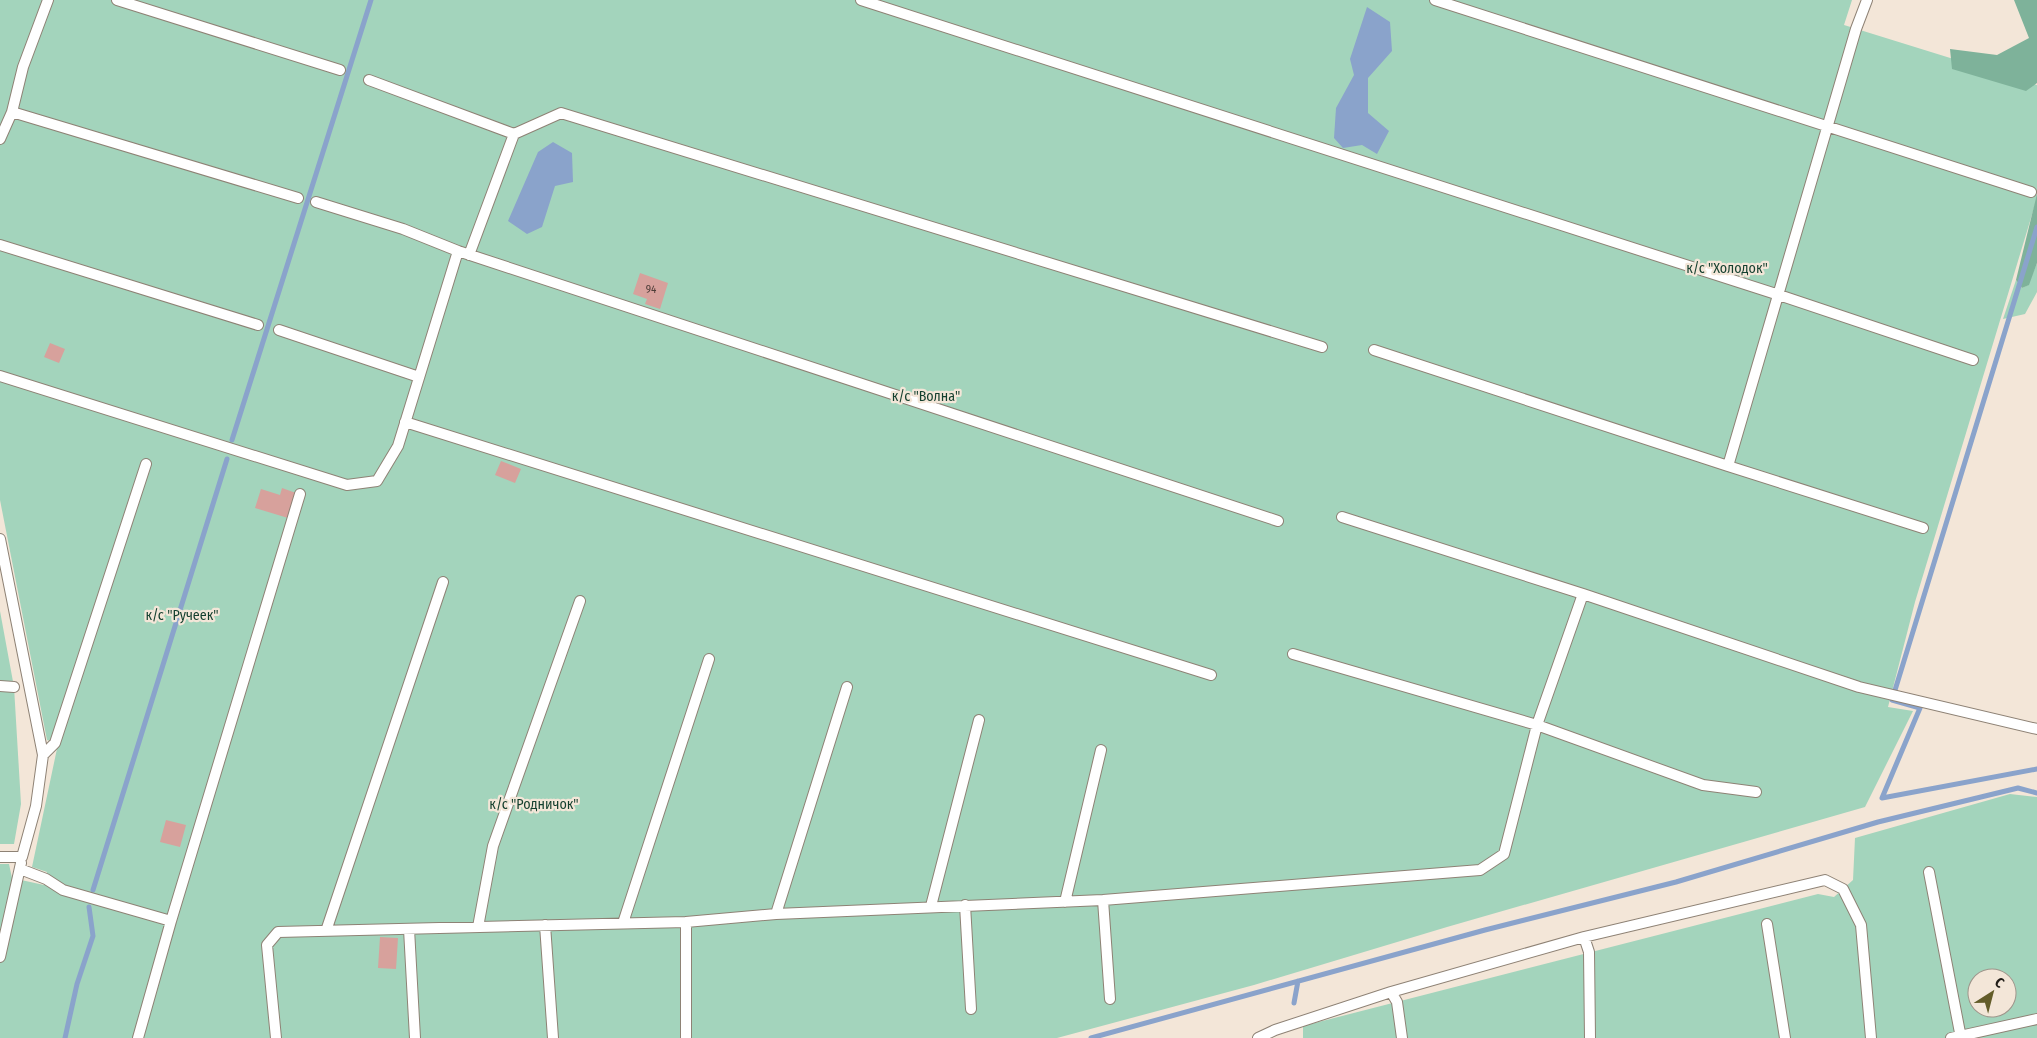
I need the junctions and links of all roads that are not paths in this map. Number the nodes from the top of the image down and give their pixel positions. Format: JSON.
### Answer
{"nodes":[{"id":1,"x":48,"y":0,"type":"edge"},
{"id":2,"x":117,"y":0,"type":"edge"},
{"id":3,"x":861,"y":0,"type":"edge"},
{"id":4,"x":1435,"y":0,"type":"edge"},
{"id":5,"x":1867,"y":0,"type":"edge"},
{"id":6,"x":340,"y":70,"type":"dead end"},
{"id":7,"x":369,"y":80,"type":"dead end"},
{"id":8,"x":12,"y":112,"type":"junction"},
{"id":9,"x":1828,"y":126,"type":"junction"},
{"id":10,"x":514,"y":134,"type":"junction"},
{"id":11,"x":0,"y":139,"type":"edge"},
{"id":12,"x":2032,"y":192,"type":"dead end"},
{"id":13,"x":298,"y":198,"type":"dead end"},
{"id":14,"x":316,"y":202,"type":"dead end"},
{"id":15,"x":0,"y":245,"type":"edge"},
{"id":16,"x":458,"y":251,"type":"junction"},
{"id":17,"x":470,"y":255,"type":"junction"},
{"id":18,"x":1778,"y":295,"type":"junction"},
{"id":19,"x":258,"y":325,"type":"dead end"},
{"id":20,"x":279,"y":330,"type":"dead end"},
{"id":21,"x":1322,"y":347,"type":"dead end"},
{"id":22,"x":1374,"y":350,"type":"dead end"},
{"id":23,"x":1973,"y":360,"type":"dead end"},
{"id":24,"x":0,"y":376,"type":"edge"},
{"id":25,"x":419,"y":377,"type":"junction"},
{"id":26,"x":405,"y":422,"type":"junction"},
{"id":27,"x":146,"y":464,"type":"dead end"},
{"id":28,"x":1728,"y":466,"type":"junction"},
{"id":29,"x":300,"y":494,"type":"dead end"},
{"id":30,"x":1342,"y":517,"type":"dead end"},
{"id":31,"x":1278,"y":521,"type":"dead end"},
{"id":32,"x":1923,"y":528,"type":"dead end"},
{"id":33,"x":0,"y":538,"type":"edge"},
{"id":34,"x":443,"y":582,"type":"dead end"},
{"id":35,"x":1583,"y":594,"type":"junction"},
{"id":36,"x":580,"y":600,"type":"dead end"},
{"id":37,"x":1293,"y":654,"type":"dead end"},
{"id":38,"x":710,"y":659,"type":"dead end"},
{"id":39,"x":1212,"y":674,"type":"dead end"},
{"id":40,"x":0,"y":686,"type":"edge"},
{"id":41,"x":14,"y":687,"type":"dead end"},
{"id":42,"x":847,"y":687,"type":"dead end"},
{"id":43,"x":979,"y":720,"type":"dead end"},
{"id":44,"x":1538,"y":725,"type":"junction"},
{"id":45,"x":2037,"y":730,"type":"edge"},
{"id":46,"x":1101,"y":750,"type":"dead end"},
{"id":47,"x":43,"y":755,"type":"junction"},
{"id":48,"x":1756,"y":792,"type":"dead end"},
{"id":49,"x":0,"y":857,"type":"edge"},
{"id":50,"x":22,"y":857,"type":"junction"},
{"id":51,"x":20,"y":869,"type":"junction"},
{"id":52,"x":1929,"y":872,"type":"dead end"},
{"id":53,"x":1103,"y":900,"type":"junction"},
{"id":54,"x":1065,"y":902,"type":"junction"},
{"id":55,"x":965,"y":905,"type":"junction"},
{"id":56,"x":931,"y":906,"type":"junction"},
{"id":57,"x":776,"y":914,"type":"junction"},
{"id":58,"x":171,"y":921,"type":"junction"},
{"id":59,"x":686,"y":922,"type":"junction"},
{"id":60,"x":623,"y":923,"type":"junction"},
{"id":61,"x":1767,"y":924,"type":"dead end"},
{"id":62,"x":545,"y":925,"type":"junction"},
{"id":63,"x":478,"y":927,"type":"junction"},
{"id":64,"x":408,"y":929,"type":"junction"},
{"id":65,"x":326,"y":931,"type":"junction"},
{"id":66,"x":1584,"y":937,"type":"junction"},
{"id":67,"x":0,"y":957,"type":"edge"},
{"id":68,"x":1391,"y":992,"type":"junction"},
{"id":69,"x":1110,"y":998,"type":"dead end"},
{"id":70,"x":970,"y":1009,"type":"dead end"},
{"id":71,"x":2037,"y":1019,"type":"edge"},
{"id":72,"x":138,"y":1038,"type":"edge"},
{"id":73,"x":276,"y":1038,"type":"edge"},
{"id":74,"x":415,"y":1038,"type":"edge"},
{"id":75,"x":554,"y":1038,"type":"edge"},
{"id":76,"x":686,"y":1038,"type":"edge"},
{"id":77,"x":1258,"y":1038,"type":"edge"},
{"id":78,"x":1402,"y":1038,"type":"edge"},
{"id":79,"x":1590,"y":1038,"type":"edge"},
{"id":80,"x":1784,"y":1038,"type":"edge"},
{"id":81,"x":1871,"y":1038,"type":"edge"},
{"id":82,"x":1958,"y":1038,"type":"edge"}],
"edges":[{"from":1,"to":8,"type":"lane"},
{"from":2,"to":6,"type":"lane"},
{"from":3,"to":18,"type":"lane"},
{"from":4,"to":9,"type":"lane"},
{"from":5,"to":9,"type":"lane"},
{"from":7,"to":10,"type":"lane"},
{"from":8,"to":11,"type":"lane"},
{"from":8,"to":13,"type":"lane"},
{"from":9,"to":12,"type":"lane"},
{"from":9,"to":18,"type":"lane"},
{"from":10,"to":17,"type":"lane"},
{"from":10,"to":21,"type":"lane"},
{"from":14,"to":16,"type":"lane"},
{"from":15,"to":19,"type":"lane"},
{"from":16,"to":17,"type":"lane"},
{"from":16,"to":25,"type":"lane"},
{"from":17,"to":31,"type":"lane"},
{"from":18,"to":23,"type":"lane"},
{"from":18,"to":28,"type":"lane"},
{"from":20,"to":25,"type":"lane"},
{"from":22,"to":28,"type":"lane"},
{"from":24,"to":26,"type":"lane"},
{"from":25,"to":26,"type":"lane"},
{"from":26,"to":39,"type":"lane"},
{"from":27,"to":47,"type":"lane"},
{"from":28,"to":32,"type":"lane"},
{"from":29,"to":58,"type":"lane"},
{"from":30,"to":35,"type":"lane"},
{"from":33,"to":47,"type":"lane"},
{"from":34,"to":65,"type":"lane"},
{"from":35,"to":44,"type":"lane"},
{"from":35,"to":45,"type":"lane"},
{"from":36,"to":63,"type":"lane"},
{"from":37,"to":44,"type":"lane"},
{"from":38,"to":60,"type":"lane"},
{"from":40,"to":41,"type":"lane"},
{"from":42,"to":57,"type":"lane"},
{"from":43,"to":56,"type":"lane"},
{"from":44,"to":48,"type":"lane"},
{"from":44,"to":53,"type":"lane"},
{"from":46,"to":54,"type":"lane"},
{"from":47,"to":50,"type":"lane"},
{"from":49,"to":50,"type":"lane"},
{"from":50,"to":51,"type":"lane"},
{"from":51,"to":58,"type":"lane"},
{"from":51,"to":67,"type":"lane"},
{"from":52,"to":82,"type":"lane"},
{"from":53,"to":54,"type":"lane"},
{"from":53,"to":69,"type":"lane"},
{"from":54,"to":55,"type":"lane"},
{"from":55,"to":56,"type":"lane"},
{"from":55,"to":70,"type":"lane"},
{"from":56,"to":57,"type":"lane"},
{"from":57,"to":59,"type":"lane"},
{"from":58,"to":72,"type":"lane"},
{"from":59,"to":60,"type":"lane"},
{"from":59,"to":76,"type":"lane"},
{"from":60,"to":62,"type":"lane"},
{"from":61,"to":80,"type":"lane"},
{"from":62,"to":63,"type":"lane"},
{"from":62,"to":75,"type":"lane"},
{"from":63,"to":64,"type":"lane"},
{"from":64,"to":65,"type":"lane"},
{"from":64,"to":74,"type":"lane"},
{"from":65,"to":73,"type":"lane"},
{"from":66,"to":68,"type":"lane"},
{"from":66,"to":79,"type":"lane"},
{"from":66,"to":81,"type":"lane"},
{"from":68,"to":77,"type":"lane"},
{"from":68,"to":78,"type":"lane"},
{"from":71,"to":82,"type":"lane"}]}
